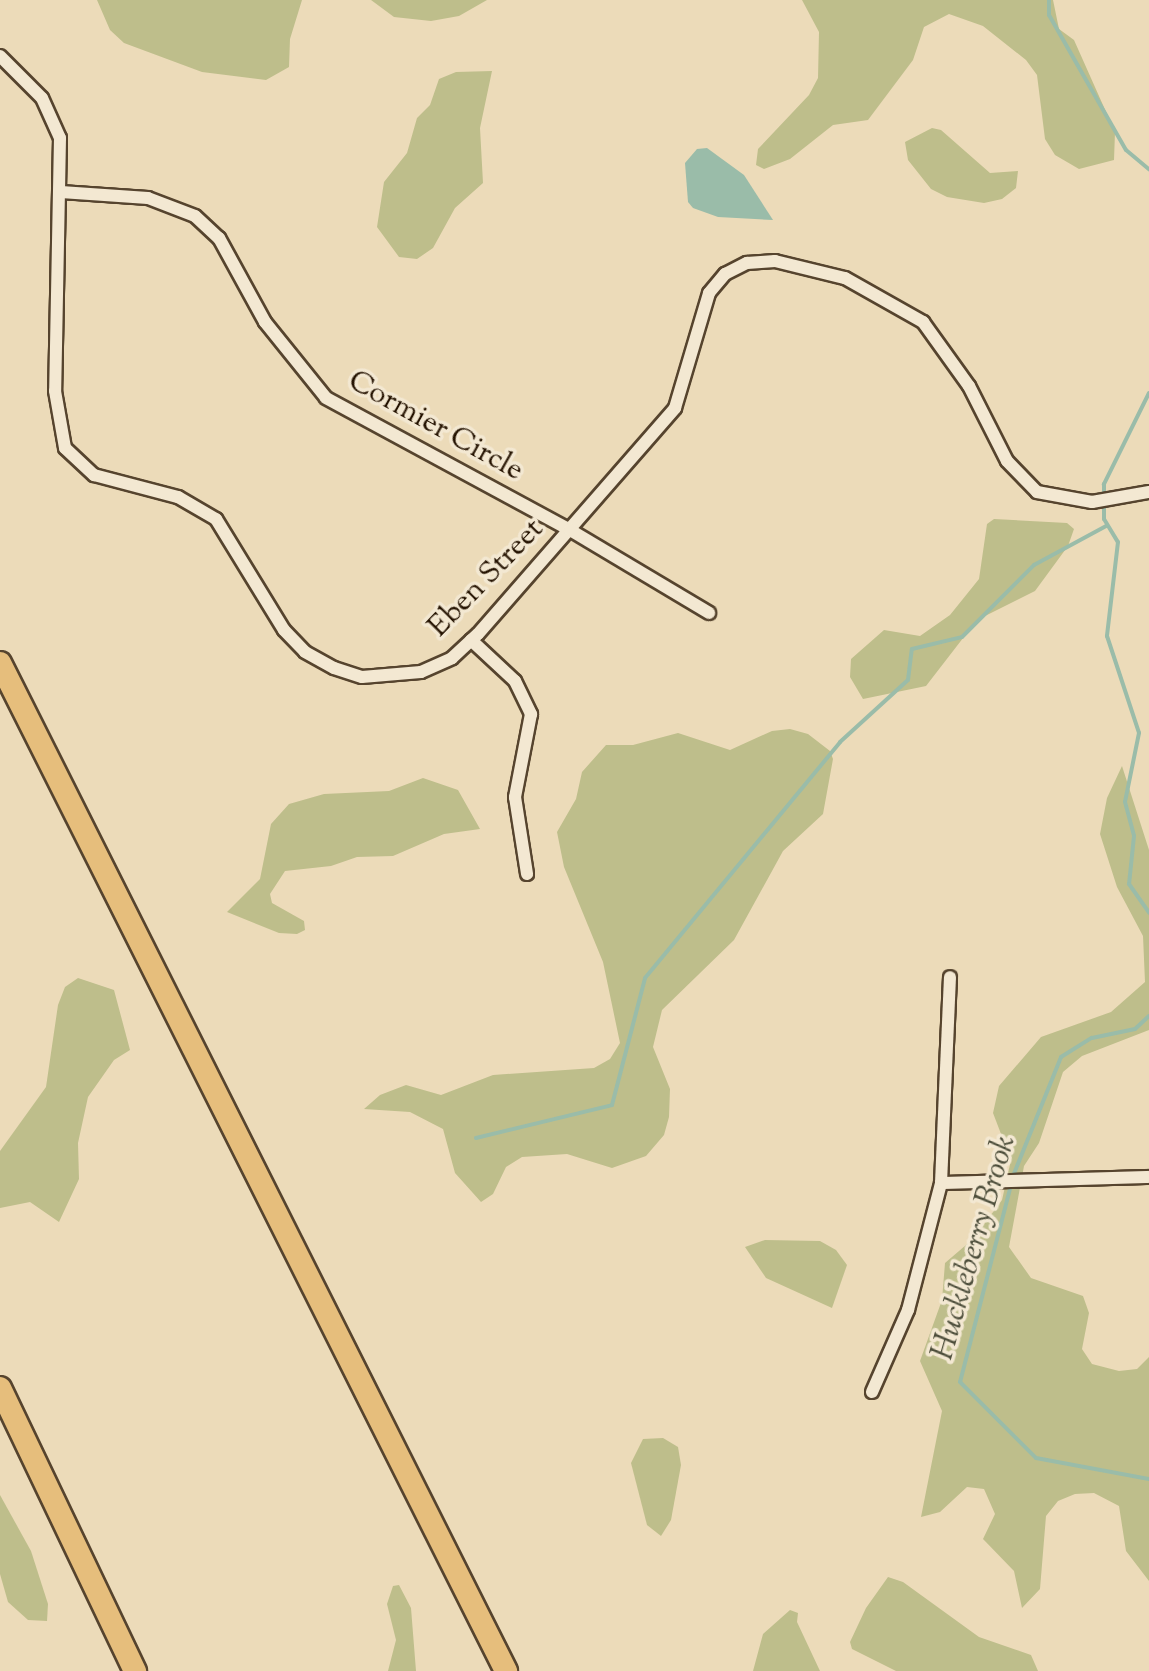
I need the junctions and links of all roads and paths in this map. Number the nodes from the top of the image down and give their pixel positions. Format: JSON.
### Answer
{"nodes":[{"id":1,"x":0,"y":56,"type":"edge"},
{"id":2,"x":61,"y":192,"type":"junction"},
{"id":3,"x":1149,"y":492,"type":"edge"},
{"id":4,"x":570,"y":530,"type":"junction"},
{"id":5,"x":709,"y":613,"type":"dead end"},
{"id":6,"x":471,"y":640,"type":"junction"},
{"id":7,"x":0,"y":663,"type":"edge"},
{"id":8,"x":527,"y":874,"type":"dead end"},
{"id":9,"x":950,"y":977,"type":"dead end"},
{"id":10,"x":1149,"y":1177,"type":"edge"},
{"id":11,"x":941,"y":1183,"type":"junction"},
{"id":12,"x":0,"y":1388,"type":"edge"},
{"id":13,"x":872,"y":1392,"type":"dead end"},
{"id":14,"x":135,"y":1671,"type":"edge"},
{"id":15,"x":506,"y":1671,"type":"edge"}],
"edges":[{"from":1,"to":2,"type":"street","name":"Eben Street"},
{"from":2,"to":4,"type":"street","name":"Cormier Circle"},
{"from":2,"to":6,"type":"street","name":"Eben Street"},
{"from":3,"to":4,"type":"street","name":"Eben Street"},
{"from":4,"to":5,"type":"street","name":"Cormier Circle"},
{"from":4,"to":6,"type":"street","name":"Eben Street"},
{"from":6,"to":8,"type":"street"},
{"from":7,"to":15,"type":"highway"},
{"from":9,"to":11,"type":"street"},
{"from":10,"to":11,"type":"street"},
{"from":11,"to":13,"type":"street"},
{"from":12,"to":14,"type":"highway"}]}
